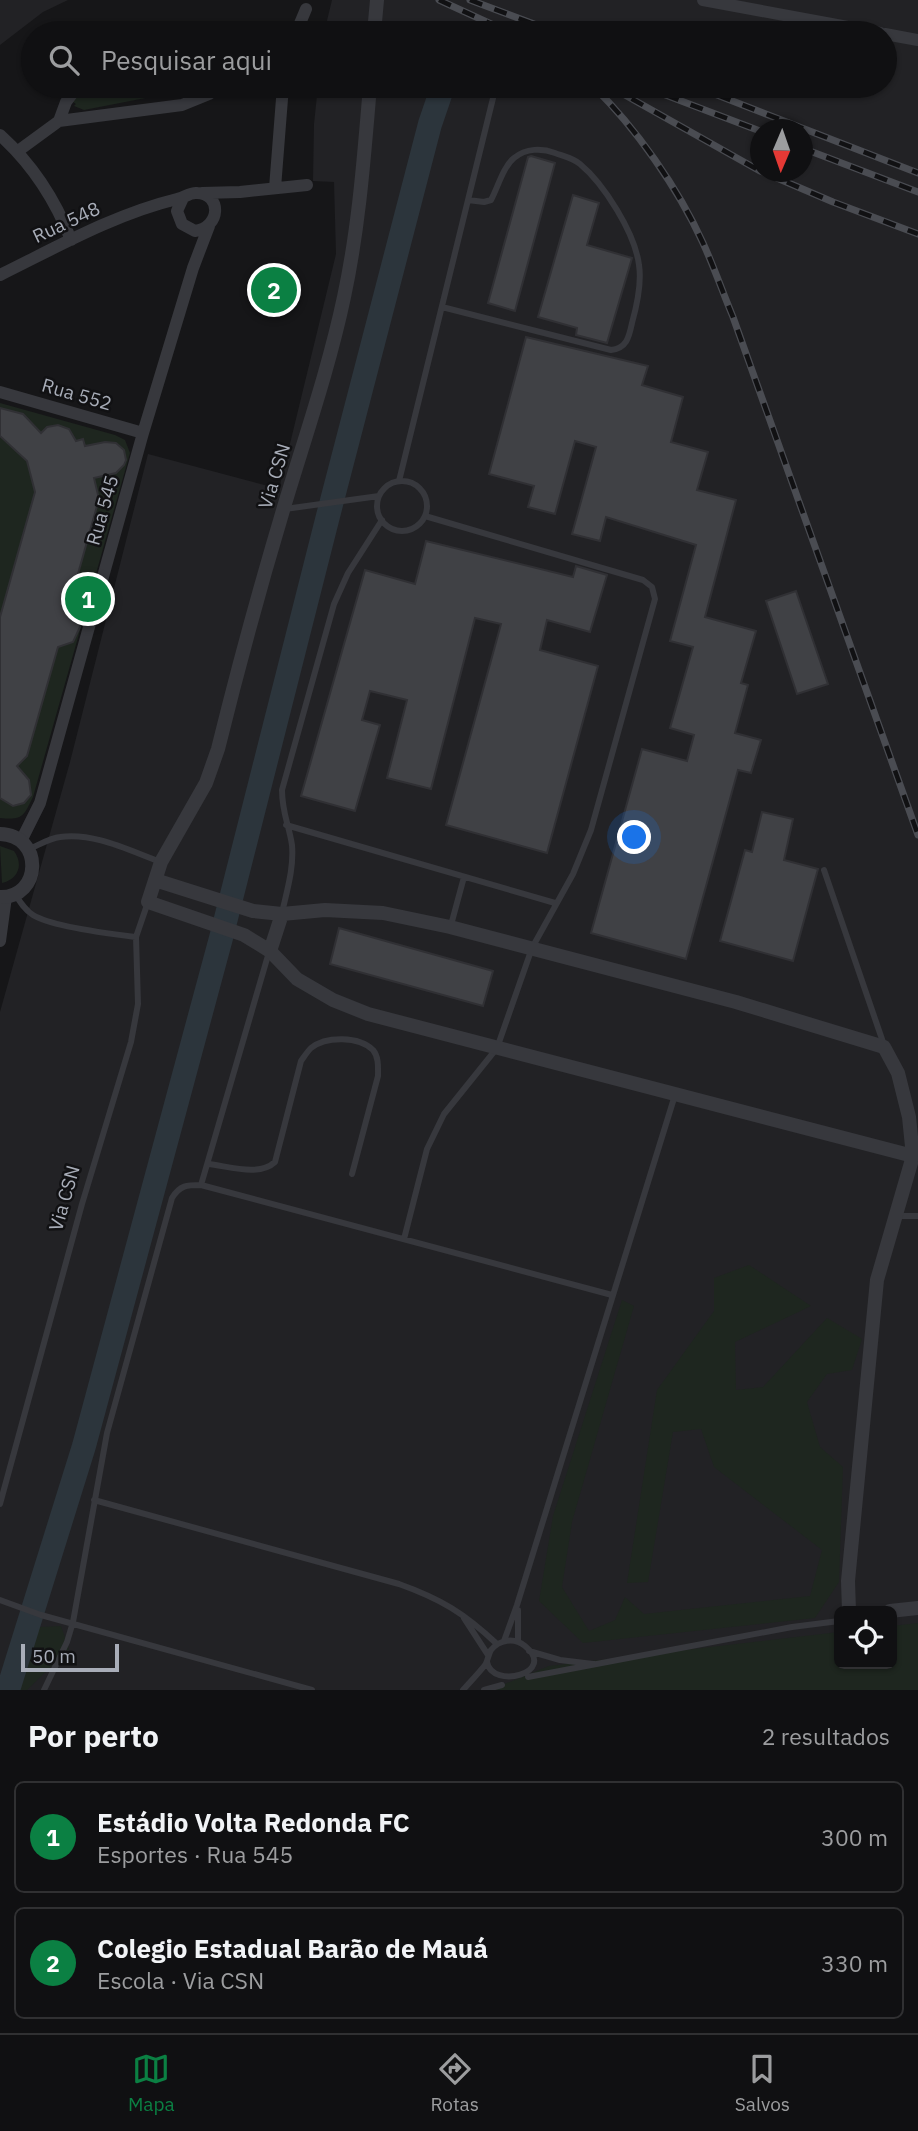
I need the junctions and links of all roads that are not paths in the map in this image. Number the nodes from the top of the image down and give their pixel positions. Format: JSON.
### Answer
{"nodes":[{"id":1,"x":377,"y":0,"type":"edge"},
{"id":2,"x":703,"y":0,"type":"edge"},
{"id":3,"x":306,"y":9,"type":"dead end"},
{"id":4,"x":301,"y":21,"type":"edge"},
{"id":5,"x":375,"y":21,"type":"edge"},
{"id":6,"x":814,"y":21,"type":"edge"},
{"id":7,"x":897,"y":36,"type":"edge"},
{"id":8,"x":918,"y":40,"type":"edge"},
{"id":9,"x":69,"y":98,"type":"edge"},
{"id":10,"x":199,"y":98,"type":"edge"},
{"id":11,"x":282,"y":98,"type":"edge"},
{"id":12,"x":369,"y":98,"type":"edge"},
{"id":13,"x":493,"y":98,"type":"edge"},
{"id":14,"x":60,"y":121,"type":"junction"},
{"id":15,"x":0,"y":135,"type":"edge"},
{"id":16,"x":18,"y":151,"type":"junction"},
{"id":17,"x":307,"y":185,"type":"dead end"},
{"id":18,"x":275,"y":188,"type":"junction"},
{"id":19,"x":240,"y":192,"type":"junction"},
{"id":20,"x":202,"y":194,"type":"junction"},
{"id":21,"x":183,"y":198,"type":"junction"},
{"id":22,"x":468,"y":200,"type":"junction"},
{"id":23,"x":149,"y":206,"type":"junction"},
{"id":24,"x":215,"y":212,"type":"junction"},
{"id":25,"x":178,"y":218,"type":"junction"},
{"id":26,"x":209,"y":226,"type":"junction"},
{"id":27,"x":188,"y":229,"type":"junction"},
{"id":28,"x":71,"y":240,"type":"junction"},
{"id":29,"x":193,"y":268,"type":"junction"},
{"id":30,"x":0,"y":275,"type":"edge"},
{"id":31,"x":442,"y":307,"type":"junction"},
{"id":32,"x":0,"y":391,"type":"edge"},
{"id":33,"x":144,"y":433,"type":"junction"},
{"id":34,"x":399,"y":481,"type":"junction"},
{"id":35,"x":379,"y":496,"type":"junction"},
{"id":36,"x":283,"y":509,"type":"junction"},
{"id":37,"x":425,"y":516,"type":"junction"},
{"id":38,"x":382,"y":520,"type":"junction"},
{"id":39,"x":286,"y":825,"type":"junction"},
{"id":40,"x":0,"y":834,"type":"edge"},
{"id":41,"x":25,"y":845,"type":"junction"},
{"id":42,"x":161,"y":862,"type":"junction"},
{"id":43,"x":824,"y":870,"type":"dead end"},
{"id":44,"x":464,"y":877,"type":"junction"},
{"id":45,"x":155,"y":880,"type":"junction"},
{"id":46,"x":7,"y":896,"type":"edge"},
{"id":47,"x":148,"y":902,"type":"junction"},
{"id":48,"x":555,"y":903,"type":"junction"},
{"id":49,"x":282,"y":914,"type":"junction"},
{"id":50,"x":450,"y":927,"type":"junction"},
{"id":51,"x":136,"y":937,"type":"junction"},
{"id":52,"x":0,"y":941,"type":"edge"},
{"id":53,"x":533,"y":948,"type":"junction"},
{"id":54,"x":270,"y":951,"type":"junction"},
{"id":55,"x":884,"y":1047,"type":"junction"},
{"id":56,"x":497,"y":1048,"type":"junction"},
{"id":57,"x":676,"y":1093,"type":"junction"},
{"id":58,"x":916,"y":1157,"type":"edge"},
{"id":59,"x":208,"y":1164,"type":"junction"},
{"id":60,"x":352,"y":1174,"type":"dead end"},
{"id":61,"x":201,"y":1185,"type":"junction"},
{"id":62,"x":896,"y":1216,"type":"junction"},
{"id":63,"x":918,"y":1216,"type":"edge"},
{"id":64,"x":404,"y":1240,"type":"junction"},
{"id":65,"x":612,"y":1296,"type":"junction"},
{"id":66,"x":94,"y":1500,"type":"junction"},
{"id":67,"x":0,"y":1504,"type":"edge"},
{"id":68,"x":0,"y":1600,"type":"edge"},
{"id":69,"x":517,"y":1605,"type":"junction"},
{"id":70,"x":849,"y":1606,"type":"edge"},
{"id":71,"x":918,"y":1608,"type":"edge"},
{"id":72,"x":897,"y":1610,"type":"edge"},
{"id":73,"x":459,"y":1611,"type":"junction"},
{"id":74,"x":73,"y":1622,"type":"junction"},
{"id":75,"x":834,"y":1622,"type":"edge"},
{"id":76,"x":518,"y":1642,"type":"junction"},
{"id":77,"x":501,"y":1643,"type":"junction"},
{"id":78,"x":529,"y":1651,"type":"junction"},
{"id":79,"x":488,"y":1659,"type":"junction"},
{"id":80,"x":602,"y":1665,"type":"junction"},
{"id":81,"x":44,"y":1690,"type":"edge"},
{"id":82,"x":312,"y":1690,"type":"edge"},
{"id":83,"x":463,"y":1690,"type":"edge"},
{"id":84,"x":484,"y":1690,"type":"edge"}],
"edges":[{"from":1,"to":5,"type":"street"},
{"from":2,"to":6,"type":"street"},
{"from":3,"to":4,"type":"street"},
{"from":7,"to":8,"type":"street"},
{"from":9,"to":14,"type":"street"},
{"from":10,"to":14,"type":"street"},
{"from":11,"to":18,"type":"street"},
{"from":12,"to":36,"type":"street","name":"Via CSN"},
{"from":13,"to":22,"type":"lane"},
{"from":14,"to":16,"type":"street"},
{"from":15,"to":16,"type":"street"},
{"from":16,"to":28,"type":"street"},
{"from":17,"to":18,"type":"street"},
{"from":18,"to":19,"type":"street"},
{"from":19,"to":20,"type":"street"},
{"from":19,"to":24,"type":"street"},
{"from":20,"to":21,"type":"street"},
{"from":20,"to":24,"type":"street"},
{"from":21,"to":23,"type":"street","name":"Rua 548"},
{"from":21,"to":25,"type":"street"},
{"from":22,"to":31,"type":"lane"},
{"from":22,"to":31,"type":"lane"},
{"from":23,"to":25,"type":"street"},
{"from":23,"to":28,"type":"street","name":"Rua 548"},
{"from":24,"to":26,"type":"street"},
{"from":25,"to":27,"type":"street"},
{"from":26,"to":27,"type":"street"},
{"from":26,"to":29,"type":"street","name":"Rua 545"},
{"from":27,"to":29,"type":"street","name":"Rua 545"},
{"from":28,"to":30,"type":"street","name":"Rua 548"},
{"from":29,"to":33,"type":"street","name":"Rua 545"},
{"from":31,"to":34,"type":"lane"},
{"from":32,"to":33,"type":"street","name":"Rua 552"},
{"from":33,"to":41,"type":"street","name":"Rua 545"},
{"from":34,"to":35,"type":"lane"},
{"from":34,"to":37,"type":"lane"},
{"from":35,"to":36,"type":"lane"},
{"from":35,"to":38,"type":"lane"},
{"from":36,"to":42,"type":"street","name":"Via CSN"},
{"from":37,"to":38,"type":"lane"},
{"from":37,"to":48,"type":"lane"},
{"from":38,"to":39,"type":"lane"},
{"from":39,"to":44,"type":"lane"},
{"from":39,"to":49,"type":"lane"},
{"from":40,"to":41,"type":"street"},
{"from":41,"to":42,"type":"lane"},
{"from":41,"to":46,"type":"street"},
{"from":42,"to":45,"type":"street","name":"Via CSN"},
{"from":43,"to":55,"type":"lane"},
{"from":44,"to":48,"type":"lane"},
{"from":44,"to":50,"type":"lane"},
{"from":45,"to":47,"type":"street","name":"Via CSN"},
{"from":45,"to":49,"type":"street"},
{"from":46,"to":51,"type":"lane"},
{"from":46,"to":52,"type":"street"},
{"from":47,"to":51,"type":"lane","name":"Via CSN"},
{"from":47,"to":54,"type":"street"},
{"from":48,"to":53,"type":"lane"},
{"from":49,"to":50,"type":"street"},
{"from":49,"to":54,"type":"street"},
{"from":50,"to":53,"type":"street"},
{"from":51,"to":67,"type":"lane","name":"Via CSN"},
{"from":53,"to":55,"type":"street"},
{"from":53,"to":56,"type":"lane"},
{"from":54,"to":56,"type":"street"},
{"from":54,"to":59,"type":"lane"},
{"from":55,"to":58,"type":"street"},
{"from":56,"to":57,"type":"street"},
{"from":56,"to":64,"type":"lane"},
{"from":57,"to":58,"type":"street"},
{"from":57,"to":65,"type":"lane"},
{"from":58,"to":62,"type":"street"},
{"from":59,"to":60,"type":"lane"},
{"from":59,"to":61,"type":"lane"},
{"from":61,"to":64,"type":"lane"},
{"from":61,"to":66,"type":"lane"},
{"from":62,"to":63,"type":"lane"},
{"from":62,"to":70,"type":"street"},
{"from":64,"to":65,"type":"lane"},
{"from":65,"to":69,"type":"lane"},
{"from":66,"to":73,"type":"lane"},
{"from":66,"to":74,"type":"lane"},
{"from":68,"to":74,"type":"lane"},
{"from":69,"to":76,"type":"lane"},
{"from":69,"to":77,"type":"lane"},
{"from":71,"to":72,"type":"street"},
{"from":73,"to":77,"type":"lane"},
{"from":73,"to":79,"type":"lane"},
{"from":74,"to":81,"type":"lane"},
{"from":74,"to":82,"type":"lane"},
{"from":75,"to":80,"type":"lane"},
{"from":76,"to":77,"type":"lane"},
{"from":76,"to":78,"type":"lane"},
{"from":77,"to":79,"type":"lane"},
{"from":78,"to":80,"type":"lane"},
{"from":78,"to":80,"type":"lane"},
{"from":79,"to":83,"type":"lane"},
{"from":79,"to":84,"type":"lane"}]}
